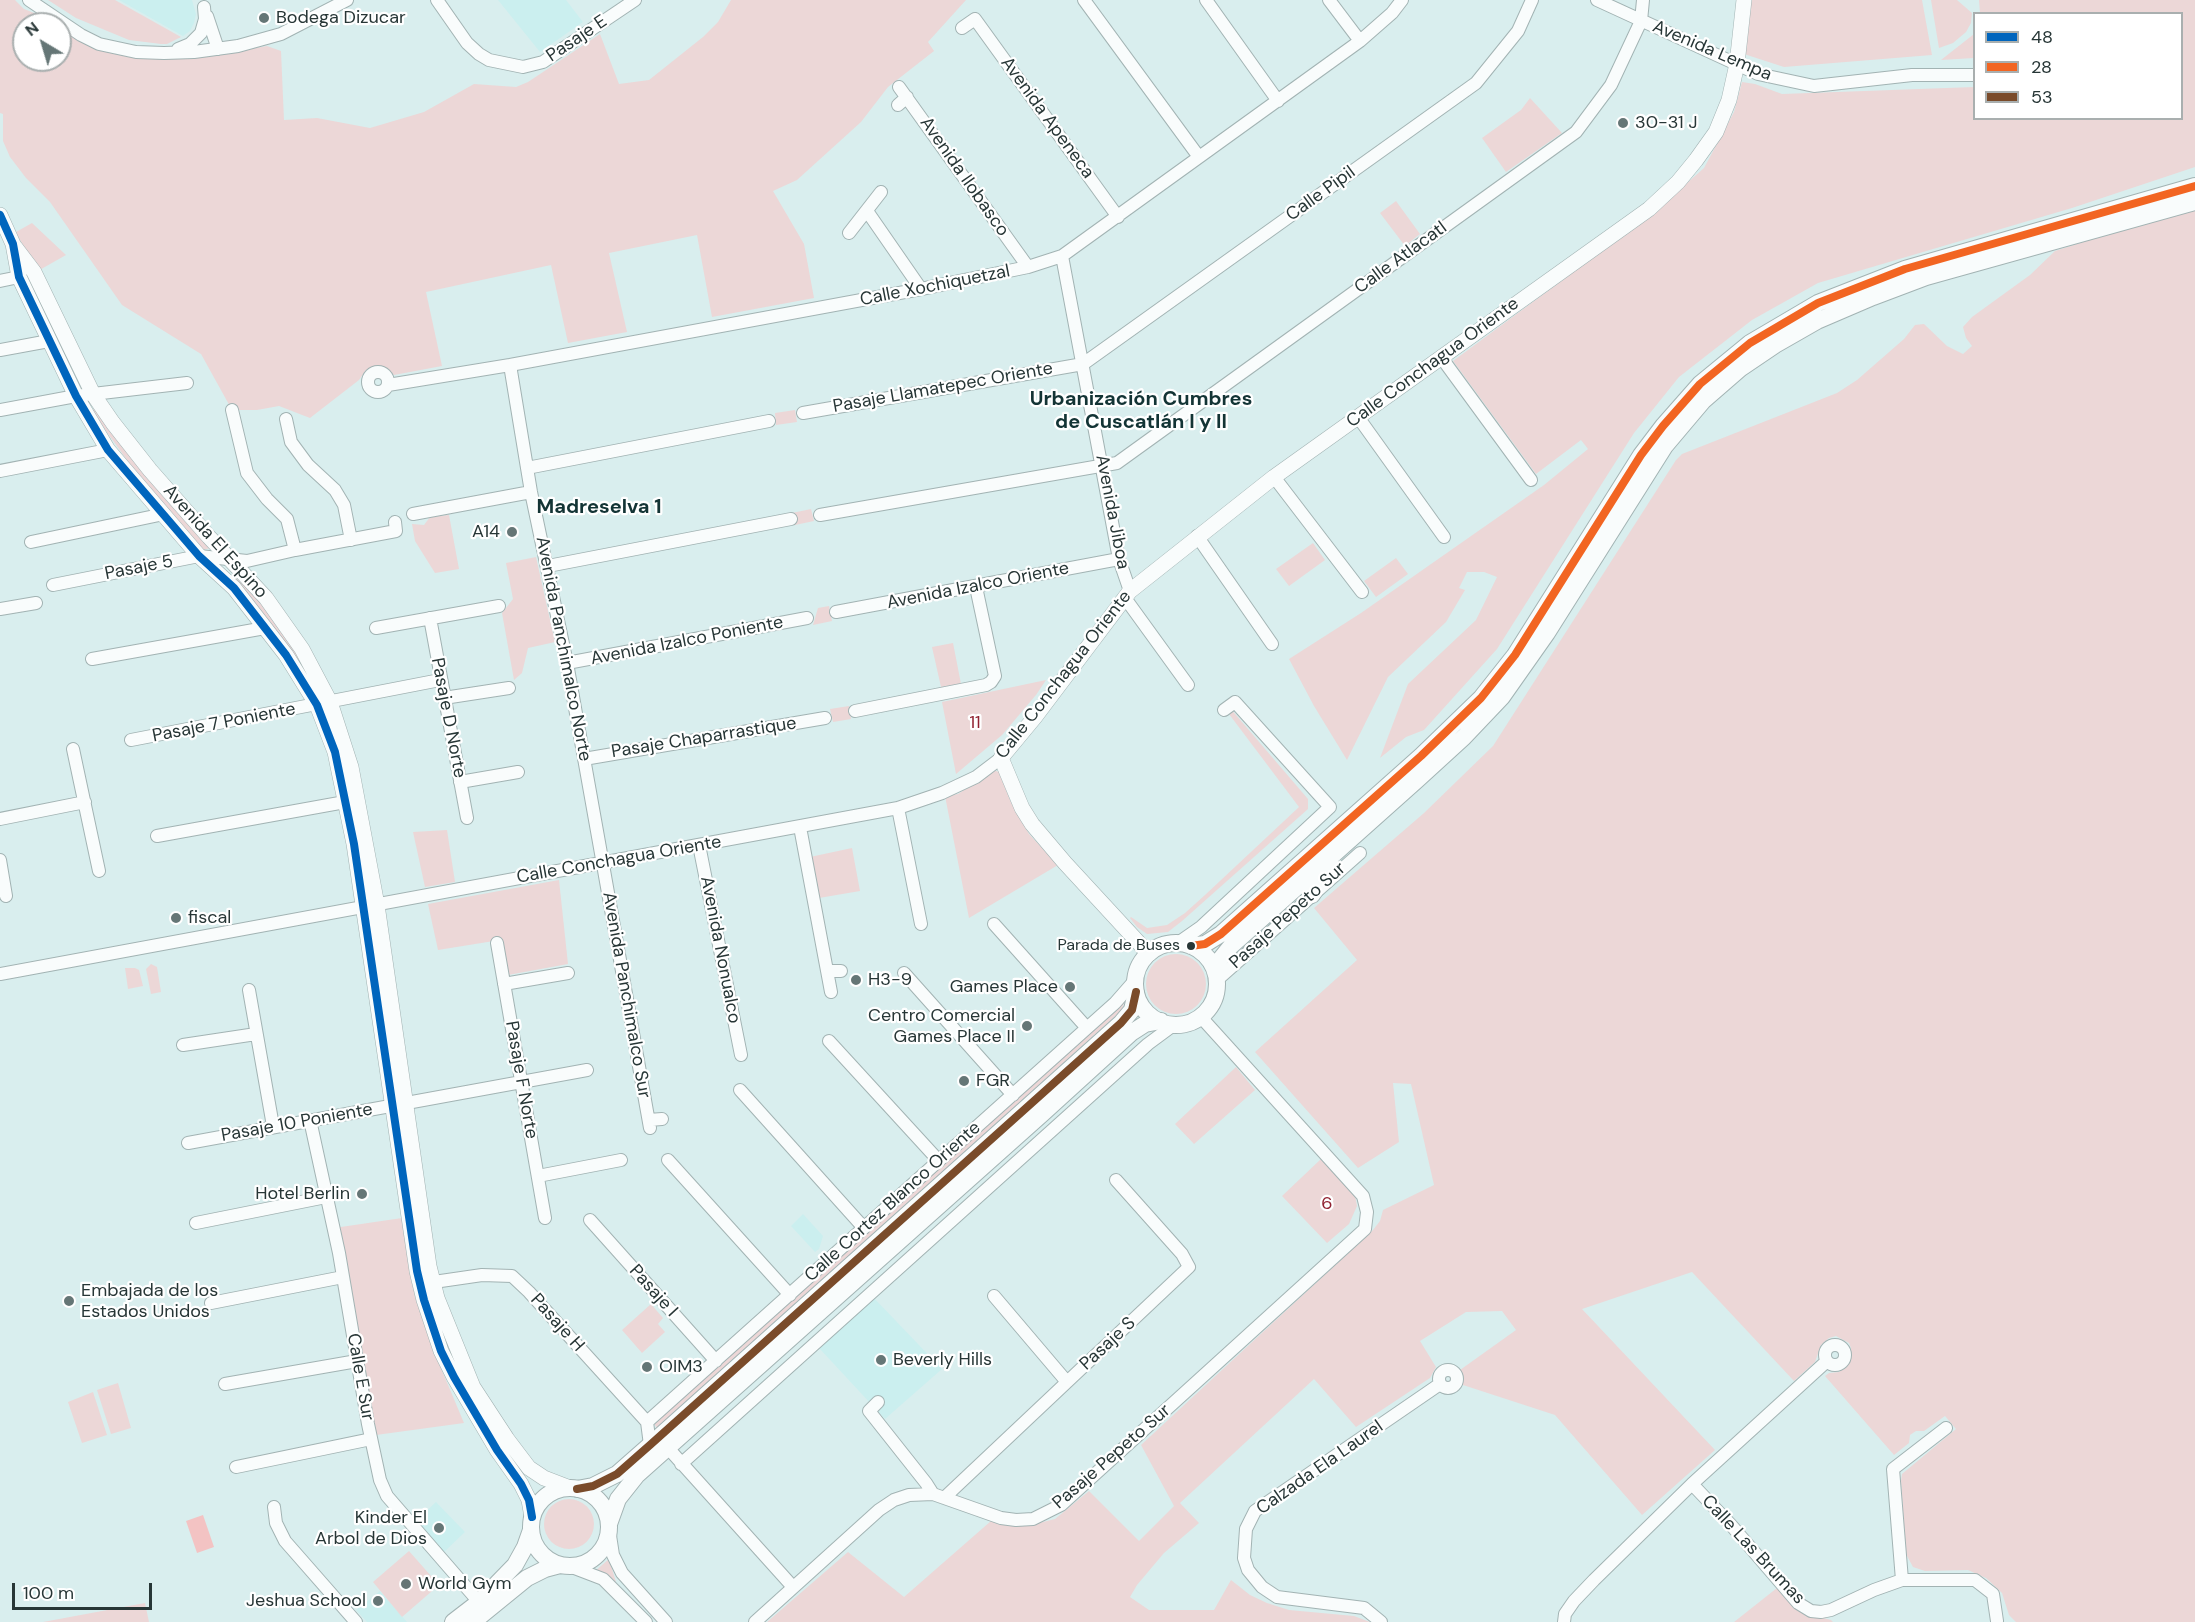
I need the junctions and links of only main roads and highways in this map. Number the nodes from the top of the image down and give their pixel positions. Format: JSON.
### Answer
{"nodes":[{"id":1,"x":1744,"y":0,"type":"edge"},
{"id":2,"x":2195,"y":186,"type":"edge"},
{"id":3,"x":2195,"y":202,"type":"edge"},
{"id":4,"x":0,"y":215,"type":"edge"},
{"id":5,"x":13,"y":244,"type":"junction"},
{"id":6,"x":324,"y":703,"type":"junction"},
{"id":7,"x":1343,"y":846,"type":"junction"},
{"id":8,"x":1312,"y":895,"type":"road end"},
{"id":9,"x":371,"y":906,"type":"junction"},
{"id":10,"x":1185,"y":944,"type":"junction"},
{"id":11,"x":1149,"y":954,"type":"junction"},
{"id":12,"x":1215,"y":974,"type":"junction"},
{"id":13,"x":1136,"y":985,"type":"junction"},
{"id":14,"x":1168,"y":1023,"type":"junction"},
{"id":15,"x":426,"y":1283,"type":"junction"},
{"id":16,"x":574,"y":1488,"type":"junction"},
{"id":17,"x":531,"y":1523,"type":"junction"},
{"id":18,"x":609,"y":1527,"type":"junction"},
{"id":19,"x":565,"y":1566,"type":"junction"},
{"id":20,"x":453,"y":1622,"type":"edge"},
{"id":21,"x":472,"y":1622,"type":"edge"}],
"edges":[{"from":1,"to":11,"type":"main road","name":"Calle Conchagua Oriente"},
{"from":2,"to":10,"type":"highway"},
{"from":3,"to":7,"type":"highway"},
{"from":4,"to":5,"type":"main road","name":"Avenida El Espino"},
{"from":5,"to":6,"type":"main road","name":"Avenida El Espino"},
{"from":5,"to":6,"type":"main road","name":"Avenida El Espino"},
{"from":6,"to":9,"type":"main road","name":"Avenida El Espino"},
{"from":6,"to":9,"type":"main road","name":"Avenida El Espino"},
{"from":7,"to":8,"type":"highway"},
{"from":7,"to":12,"type":"highway"},
{"from":9,"to":15,"type":"main road","name":"Avenida El Espino"},
{"from":10,"to":11,"type":"highway"},
{"from":10,"to":12,"type":"highway"},
{"from":11,"to":13,"type":"highway"},
{"from":12,"to":14,"type":"highway"},
{"from":13,"to":14,"type":"highway"},
{"from":13,"to":16,"type":"highway"},
{"from":14,"to":18,"type":"highway"},
{"from":15,"to":16,"type":"main road","name":"Avenida El Espino"},
{"from":15,"to":17,"type":"main road","name":"Avenida El Espino"},
{"from":16,"to":17,"type":"highway"},
{"from":16,"to":18,"type":"highway"},
{"from":17,"to":19,"type":"highway"},
{"from":17,"to":20,"type":"highway"},
{"from":18,"to":19,"type":"highway"},
{"from":19,"to":21,"type":"highway"}]}
